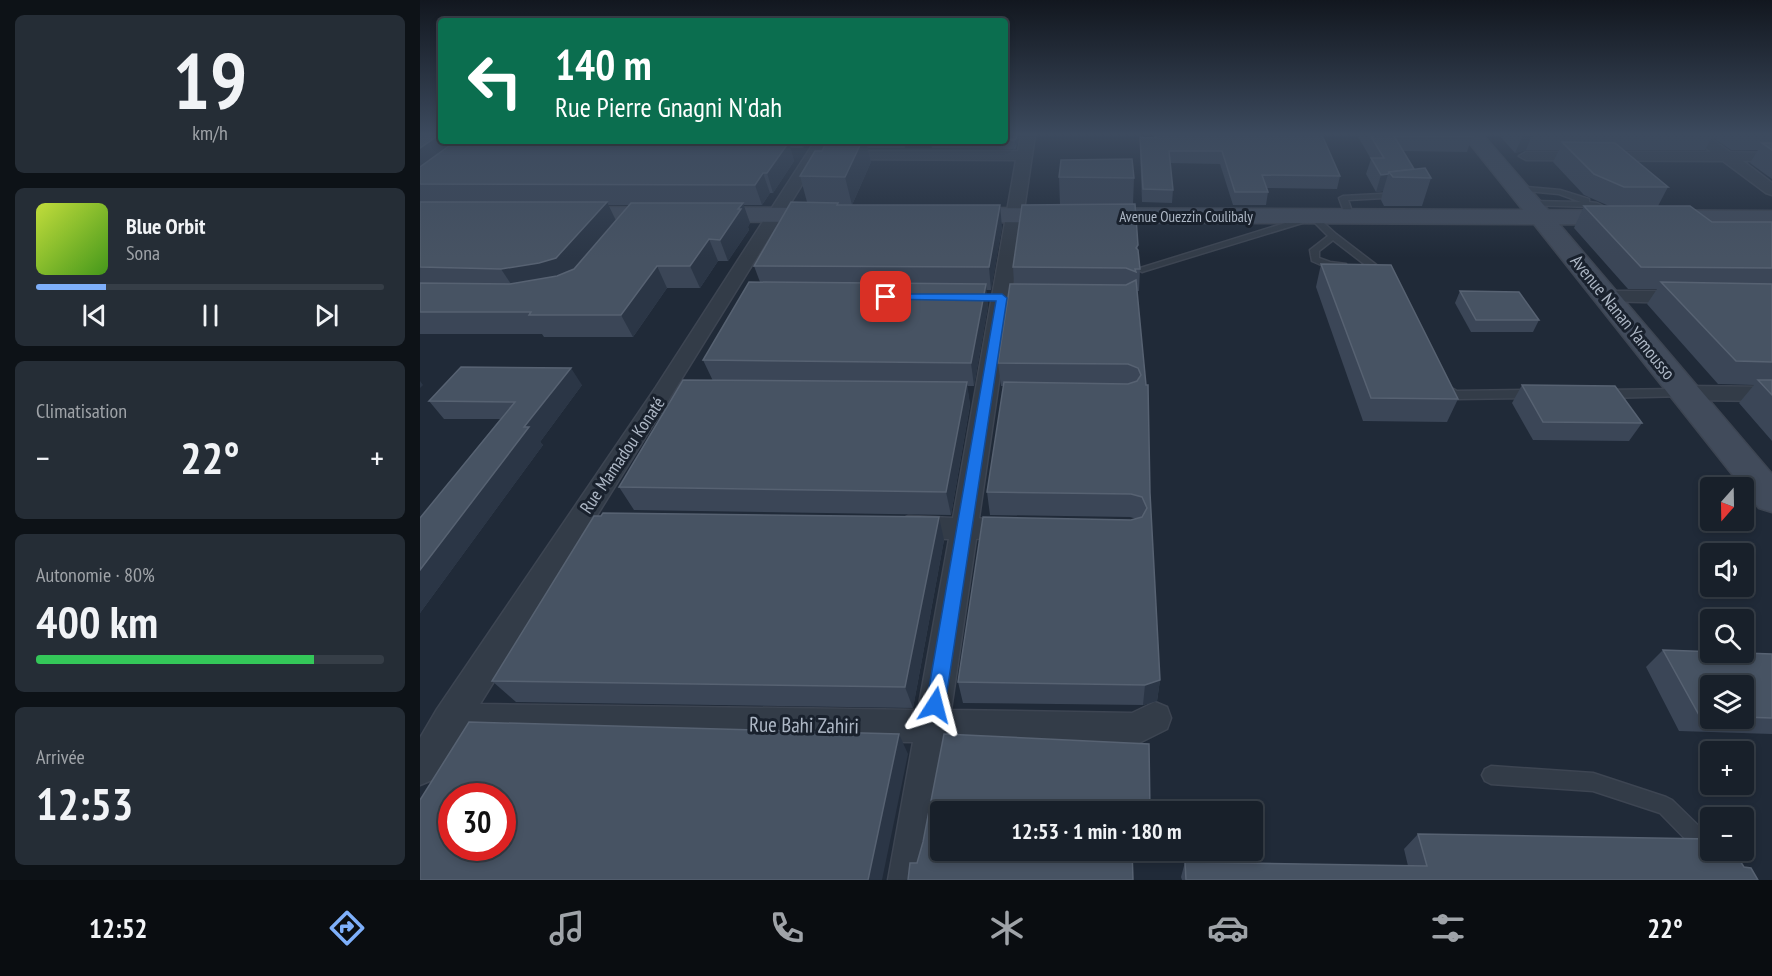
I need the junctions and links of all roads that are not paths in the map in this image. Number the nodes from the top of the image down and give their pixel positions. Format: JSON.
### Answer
{"nodes":[{"id":1,"x":800,"y":176,"type":"edge"},
{"id":2,"x":1022,"y":176,"type":"edge"},
{"id":3,"x":1507,"y":176,"type":"edge"},
{"id":4,"x":1753,"y":176,"type":"edge"},
{"id":5,"x":1772,"y":190,"type":"edge"},
{"id":6,"x":1409,"y":194,"type":"edge"},
{"id":7,"x":1530,"y":203,"type":"junction"},
{"id":8,"x":1594,"y":205,"type":"junction"},
{"id":9,"x":546,"y":213,"type":"edge"},
{"id":10,"x":637,"y":214,"type":"junction"},
{"id":11,"x":776,"y":215,"type":"junction"},
{"id":12,"x":848,"y":215,"type":"edge"},
{"id":13,"x":932,"y":215,"type":"edge"},
{"id":14,"x":1016,"y":215,"type":"junction"},
{"id":15,"x":1314,"y":217,"type":"junction"},
{"id":16,"x":1350,"y":217,"type":"junction"},
{"id":17,"x":1624,"y":218,"type":"junction"},
{"id":18,"x":1772,"y":218,"type":"edge"},
{"id":19,"x":622,"y":232,"type":"edge"},
{"id":20,"x":1333,"y":236,"type":"junction"},
{"id":21,"x":1351,"y":267,"type":"edge"},
{"id":22,"x":1142,"y":269,"type":"edge"},
{"id":23,"x":1361,"y":269,"type":"edge"},
{"id":24,"x":1382,"y":272,"type":"junction"},
{"id":25,"x":1388,"y":281,"type":"edge"},
{"id":26,"x":1606,"y":297,"type":"junction"},
{"id":27,"x":1701,"y":297,"type":"edge"},
{"id":28,"x":1438,"y":384,"type":"edge"},
{"id":29,"x":1685,"y":393,"type":"junction"},
{"id":30,"x":1546,"y":394,"type":"edge"},
{"id":31,"x":1592,"y":394,"type":"edge"},
{"id":32,"x":1772,"y":394,"type":"edge"},
{"id":33,"x":1772,"y":498,"type":"edge"},
{"id":34,"x":578,"y":522,"type":"junction"},
{"id":35,"x":613,"y":523,"type":"edge"},
{"id":36,"x":882,"y":527,"type":"edge"},
{"id":37,"x":964,"y":528,"type":"junction"},
{"id":38,"x":1000,"y":529,"type":"edge"},
{"id":39,"x":1155,"y":718,"type":"dead end"},
{"id":40,"x":449,"y":720,"type":"junction"},
{"id":41,"x":932,"y":727,"type":"junction"},
{"id":42,"x":420,"y":768,"type":"edge"},
{"id":43,"x":1491,"y":775,"type":"dead end"},
{"id":44,"x":1700,"y":841,"type":"edge"},
{"id":45,"x":907,"y":880,"type":"edge"}],
"edges":[{"from":1,"to":11,"type":"street","name":"Rue Mamadou Konaté"},
{"from":2,"to":14,"type":"street"},
{"from":3,"to":7,"type":"street","name":"Avenue Nanan Yamousso"},
{"from":4,"to":5,"type":"street"},
{"from":6,"to":16,"type":"lane"},
{"from":7,"to":8,"type":"lane"},
{"from":7,"to":8,"type":"lane"},
{"from":7,"to":16,"type":"street","name":"Avenue Ouezzin Coulibaly"},
{"from":7,"to":17,"type":"street","name":"Avenue Ouezzin Coulibaly"},
{"from":7,"to":26,"type":"street","name":"Avenue Nanan Yamousso"},
{"from":8,"to":17,"type":"lane"},
{"from":9,"to":10,"type":"street"},
{"from":10,"to":11,"type":"street"},
{"from":10,"to":19,"type":"street"},
{"from":11,"to":12,"type":"street"},
{"from":11,"to":34,"type":"street","name":"Rue Mamadou Konaté"},
{"from":13,"to":14,"type":"street","name":"Avenue Ouezzin Coulibaly"},
{"from":14,"to":15,"type":"street","name":"Avenue Ouezzin Coulibaly"},
{"from":14,"to":37,"type":"street"},
{"from":15,"to":16,"type":"street","name":"Avenue Ouezzin Coulibaly"},
{"from":15,"to":20,"type":"lane"},
{"from":15,"to":22,"type":"lane"},
{"from":17,"to":18,"type":"street","name":"Avenue Ouezzin Coulibaly"},
{"from":20,"to":21,"type":"lane"},
{"from":20,"to":24,"type":"lane"},
{"from":23,"to":24,"type":"lane"},
{"from":24,"to":25,"type":"lane"},
{"from":26,"to":27,"type":"street"},
{"from":26,"to":29,"type":"street","name":"Avenue Nanan Yamousso"},
{"from":28,"to":30,"type":"lane"},
{"from":29,"to":31,"type":"lane"},
{"from":29,"to":32,"type":"street"},
{"from":29,"to":33,"type":"street","name":"Avenue Nanan Yamousso"},
{"from":34,"to":35,"type":"street"},
{"from":34,"to":40,"type":"street","name":"Rue Mamadou Konaté"},
{"from":36,"to":37,"type":"street"},
{"from":37,"to":38,"type":"street"},
{"from":37,"to":41,"type":"street"},
{"from":39,"to":41,"type":"street","name":"Rue Bahi Zahiri"},
{"from":40,"to":41,"type":"street","name":"Rue Bahi Zahiri"},
{"from":40,"to":42,"type":"street","name":"Rue Mamadou Konaté"},
{"from":41,"to":45,"type":"street"},
{"from":43,"to":44,"type":"lane"}]}
